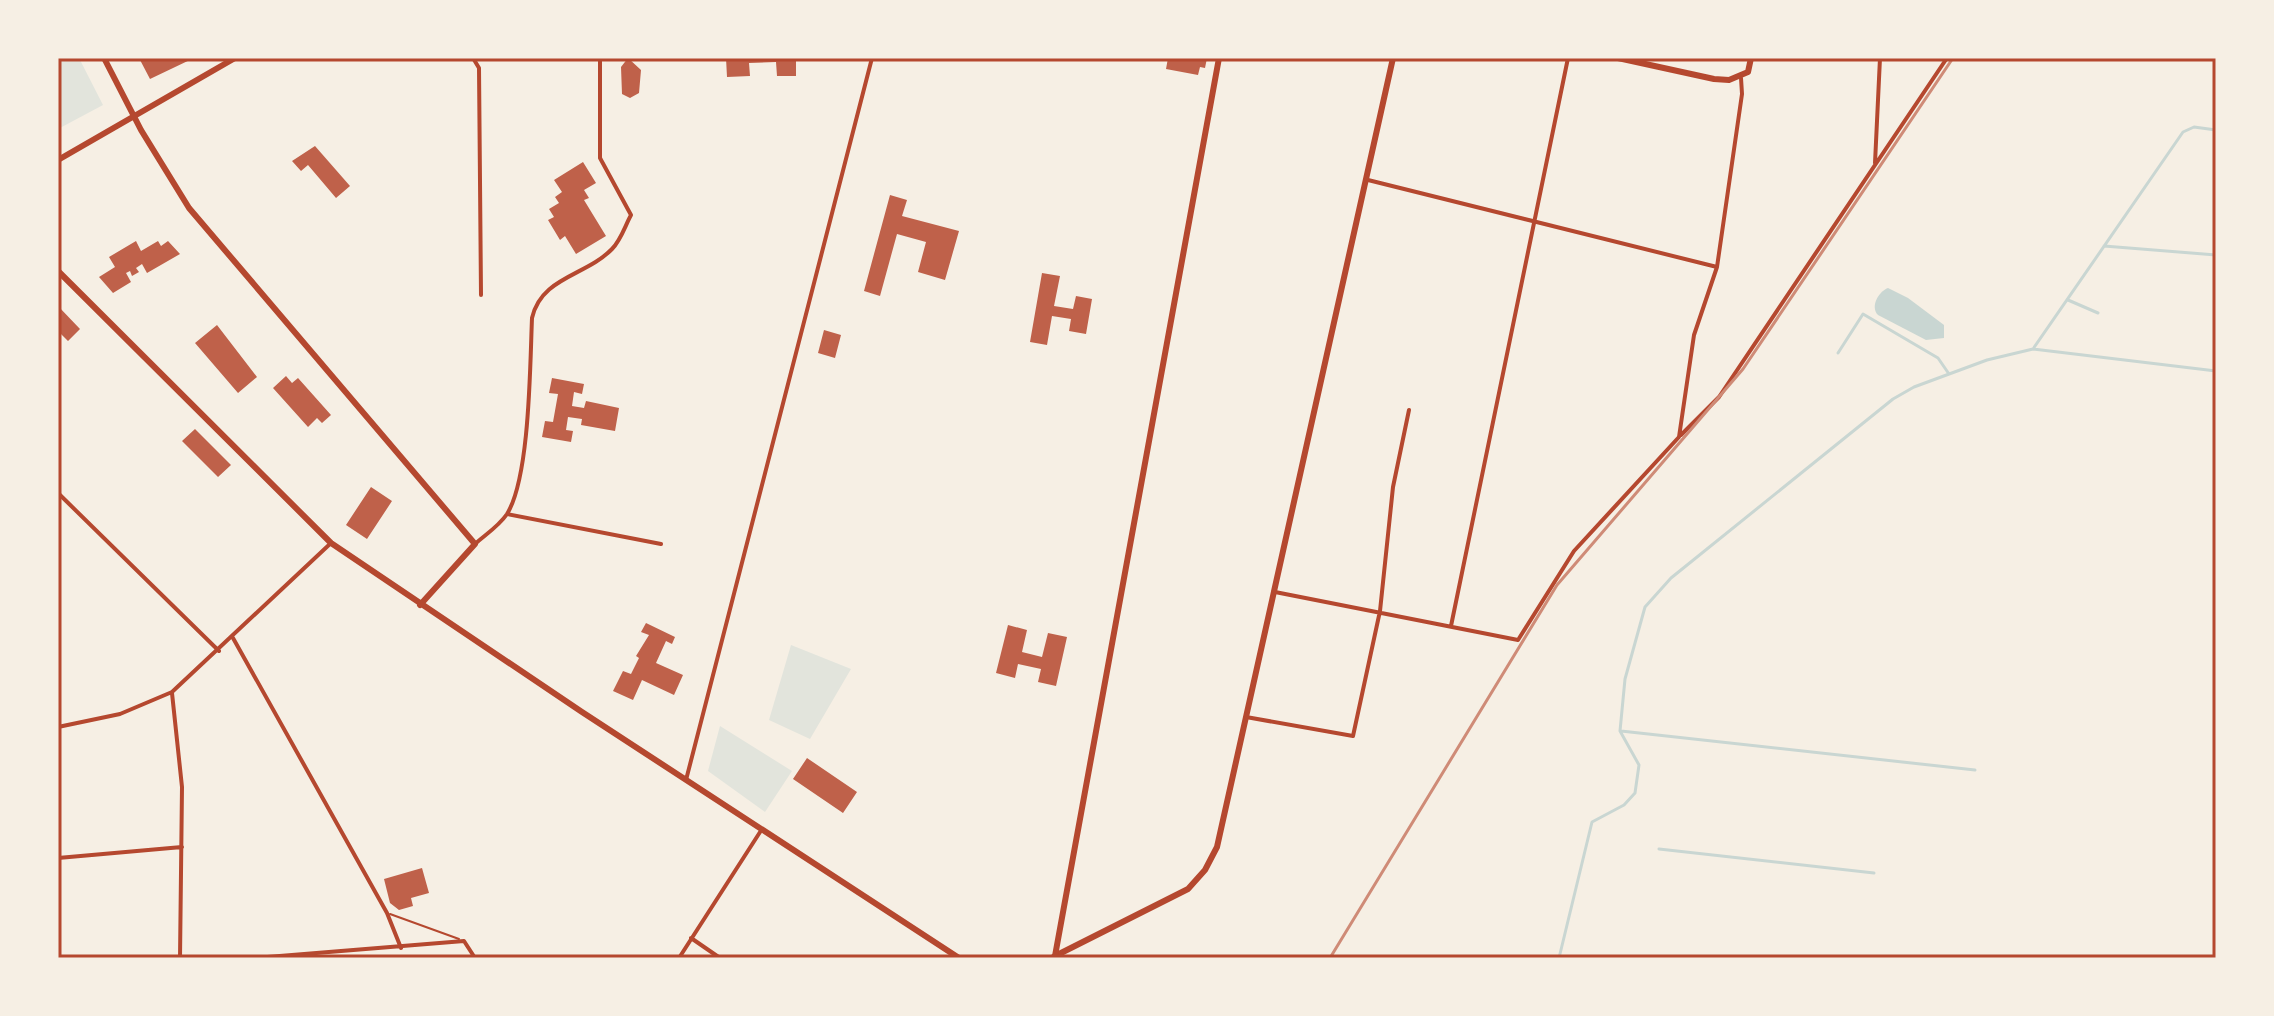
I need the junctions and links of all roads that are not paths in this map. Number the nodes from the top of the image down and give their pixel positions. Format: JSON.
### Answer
{"nodes":[{"id":1,"x":104,"y":58,"type":"edge"},
{"id":2,"x":235,"y":58,"type":"edge"},
{"id":3,"x":473,"y":58,"type":"edge"},
{"id":4,"x":600,"y":58,"type":"edge"},
{"id":5,"x":872,"y":58,"type":"edge"},
{"id":6,"x":1219,"y":58,"type":"edge"},
{"id":7,"x":1393,"y":58,"type":"edge"},
{"id":8,"x":1568,"y":58,"type":"edge"},
{"id":9,"x":1618,"y":58,"type":"edge"},
{"id":10,"x":1751,"y":58,"type":"edge"},
{"id":11,"x":1880,"y":58,"type":"edge"},
{"id":12,"x":1947,"y":58,"type":"edge"},
{"id":13,"x":1741,"y":78,"type":"junction"},
{"id":14,"x":133,"y":117,"type":"junction"},
{"id":15,"x":58,"y":160,"type":"edge"},
{"id":16,"x":1875,"y":167,"type":"junction"},
{"id":17,"x":1368,"y":180,"type":"junction"},
{"id":18,"x":1534,"y":220,"type":"junction"},
{"id":19,"x":1717,"y":267,"type":"junction"},
{"id":20,"x":58,"y":271,"type":"edge"},
{"id":21,"x":481,"y":295,"type":"dead end"},
{"id":22,"x":1409,"y":410,"type":"dead end"},
{"id":23,"x":1679,"y":437,"type":"junction"},
{"id":24,"x":58,"y":493,"type":"edge"},
{"id":25,"x":507,"y":514,"type":"junction"},
{"id":26,"x":331,"y":543,"type":"junction"},
{"id":27,"x":475,"y":544,"type":"junction"},
{"id":28,"x":661,"y":544,"type":"dead end"},
{"id":29,"x":1273,"y":591,"type":"junction"},
{"id":30,"x":420,"y":605,"type":"junction"},
{"id":31,"x":1380,"y":611,"type":"junction"},
{"id":32,"x":1451,"y":626,"type":"junction"},
{"id":33,"x":233,"y":638,"type":"junction"},
{"id":34,"x":219,"y":651,"type":"junction"},
{"id":35,"x":172,"y":692,"type":"junction"},
{"id":36,"x":1246,"y":717,"type":"junction"},
{"id":37,"x":58,"y":727,"type":"edge"},
{"id":38,"x":686,"y":780,"type":"junction"},
{"id":39,"x":762,"y":829,"type":"junction"},
{"id":40,"x":182,"y":847,"type":"junction"},
{"id":41,"x":58,"y":858,"type":"edge"},
{"id":42,"x":387,"y":913,"type":"junction"},
{"id":43,"x":691,"y":938,"type":"junction"},
{"id":44,"x":464,"y":941,"type":"junction"},
{"id":45,"x":401,"y":948,"type":"junction"},
{"id":46,"x":1053,"y":957,"type":"edge"},
{"id":47,"x":180,"y":958,"type":"edge"},
{"id":48,"x":255,"y":958,"type":"edge"},
{"id":49,"x":475,"y":958,"type":"edge"},
{"id":50,"x":679,"y":958,"type":"edge"},
{"id":51,"x":720,"y":958,"type":"edge"},
{"id":52,"x":959,"y":958,"type":"edge"}],
"edges":[{"from":1,"to":14,"type":"main road"},
{"from":2,"to":14,"type":"main road"},
{"from":3,"to":21,"type":"street"},
{"from":4,"to":25,"type":"street"},
{"from":5,"to":38,"type":"street"},
{"from":6,"to":46,"type":"main road"},
{"from":7,"to":17,"type":"main road"},
{"from":8,"to":18,"type":"street"},
{"from":9,"to":13,"type":"main road"},
{"from":10,"to":13,"type":"main road"},
{"from":11,"to":16,"type":"street"},
{"from":12,"to":16,"type":"street"},
{"from":13,"to":19,"type":"street"},
{"from":14,"to":15,"type":"main road"},
{"from":14,"to":27,"type":"main road"},
{"from":16,"to":23,"type":"street"},
{"from":17,"to":18,"type":"street"},
{"from":17,"to":29,"type":"main road"},
{"from":18,"to":19,"type":"street"},
{"from":18,"to":32,"type":"street"},
{"from":19,"to":23,"type":"street"},
{"from":20,"to":26,"type":"main road"},
{"from":22,"to":31,"type":"street"},
{"from":23,"to":32,"type":"street"},
{"from":24,"to":34,"type":"street"},
{"from":25,"to":27,"type":"street"},
{"from":25,"to":28,"type":"street"},
{"from":26,"to":30,"type":"main road"},
{"from":26,"to":33,"type":"street"},
{"from":27,"to":30,"type":"main road"},
{"from":29,"to":31,"type":"street"},
{"from":29,"to":36,"type":"main road"},
{"from":30,"to":38,"type":"main road"},
{"from":31,"to":32,"type":"street"},
{"from":31,"to":36,"type":"street"},
{"from":33,"to":34,"type":"street"},
{"from":33,"to":42,"type":"street"},
{"from":34,"to":35,"type":"street"},
{"from":35,"to":37,"type":"street"},
{"from":35,"to":40,"type":"street"},
{"from":36,"to":46,"type":"main road"},
{"from":38,"to":39,"type":"main road"},
{"from":39,"to":43,"type":"street"},
{"from":39,"to":52,"type":"main road"},
{"from":40,"to":41,"type":"street"},
{"from":40,"to":47,"type":"street"},
{"from":42,"to":44,"type":"lane"},
{"from":42,"to":45,"type":"street"},
{"from":43,"to":50,"type":"street"},
{"from":43,"to":51,"type":"street"},
{"from":44,"to":45,"type":"street"},
{"from":44,"to":49,"type":"street"},
{"from":45,"to":48,"type":"street"}]}
